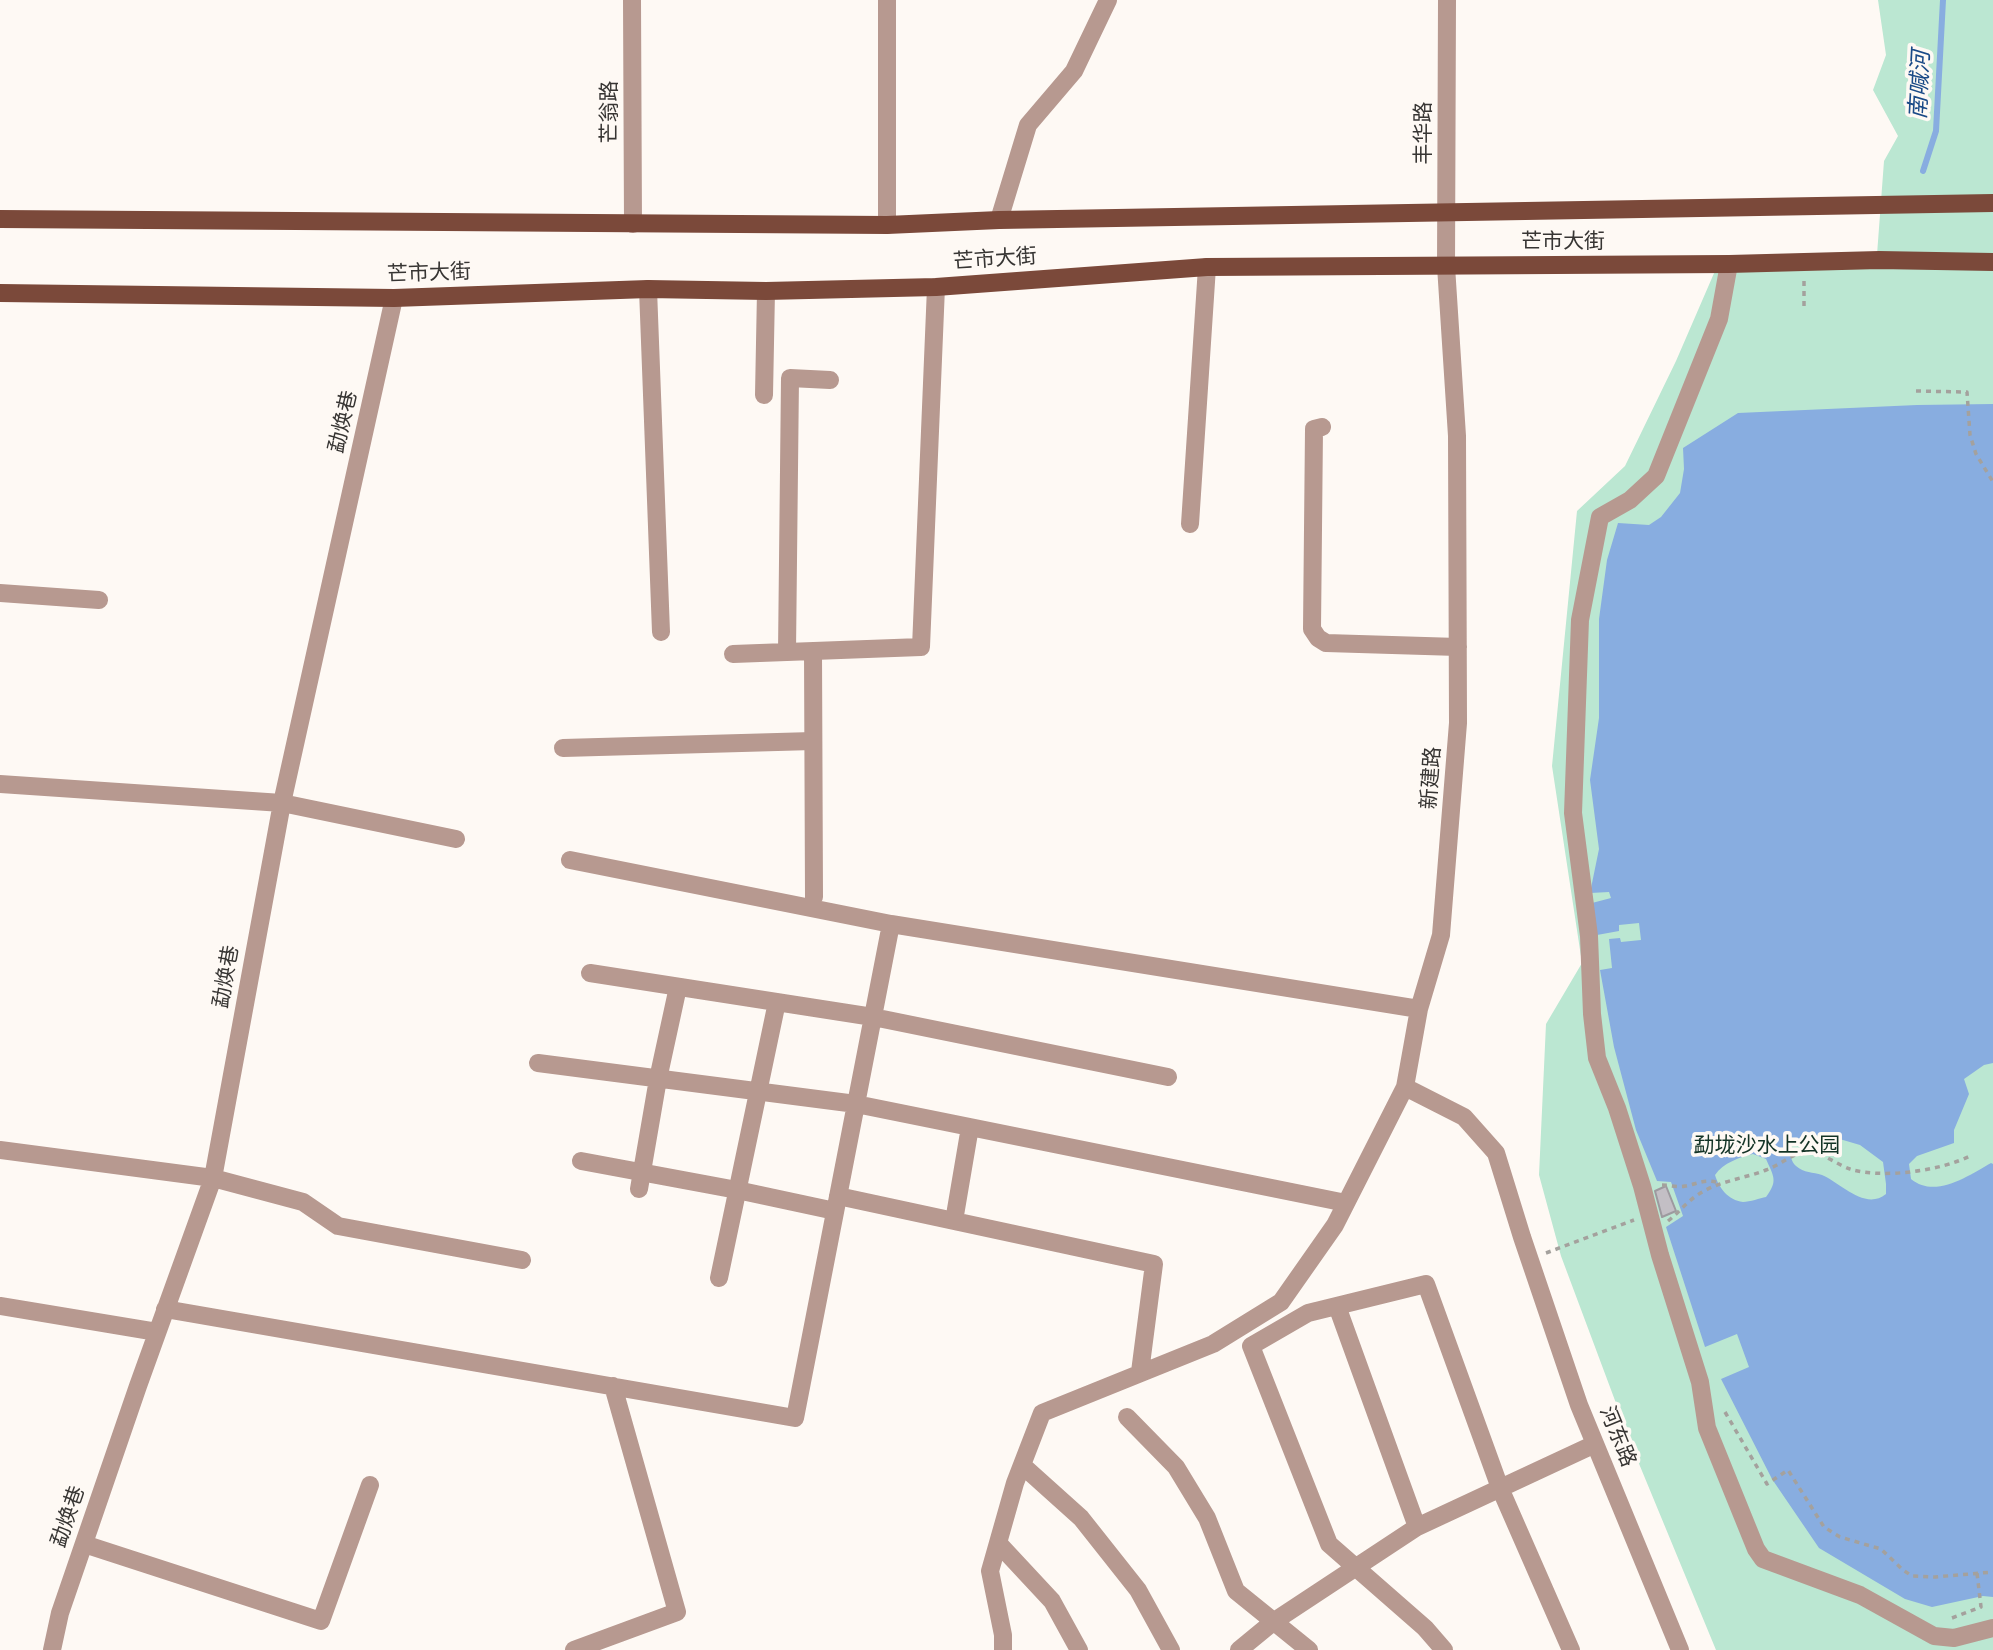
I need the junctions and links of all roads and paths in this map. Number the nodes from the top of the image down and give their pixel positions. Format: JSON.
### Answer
{"nodes":[{"id":1,"x":632,"y":0,"type":"edge"},
{"id":2,"x":887,"y":0,"type":"edge"},
{"id":3,"x":1108,"y":0,"type":"edge"},
{"id":4,"x":1447,"y":0,"type":"edge"},
{"id":5,"x":1993,"y":204,"type":"edge"},
{"id":6,"x":1447,"y":213,"type":"junction"},
{"id":7,"x":0,"y":219,"type":"edge"},
{"id":8,"x":999,"y":220,"type":"junction"},
{"id":9,"x":633,"y":224,"type":"junction"},
{"id":10,"x":887,"y":225,"type":"junction"},
{"id":11,"x":1804,"y":262,"type":"junction"},
{"id":12,"x":1993,"y":262,"type":"edge"},
{"id":13,"x":1729,"y":264,"type":"junction"},
{"id":14,"x":1446,"y":266,"type":"junction"},
{"id":15,"x":1207,"y":267,"type":"junction"},
{"id":16,"x":936,"y":287,"type":"junction"},
{"id":17,"x":649,"y":289,"type":"junction"},
{"id":18,"x":766,"y":291,"type":"junction"},
{"id":19,"x":0,"y":293,"type":"edge"},
{"id":20,"x":394,"y":298,"type":"junction"},
{"id":21,"x":1804,"y":307,"type":"dead end"},
{"id":22,"x":830,"y":380,"type":"dead end"},
{"id":23,"x":1916,"y":391,"type":"dead end"},
{"id":24,"x":764,"y":395,"type":"dead end"},
{"id":25,"x":1322,"y":427,"type":"dead end"},
{"id":26,"x":1993,"y":482,"type":"edge"},
{"id":27,"x":1190,"y":524,"type":"dead end"},
{"id":28,"x":0,"y":593,"type":"edge"},
{"id":29,"x":99,"y":600,"type":"dead end"},
{"id":30,"x":661,"y":632,"type":"dead end"},
{"id":31,"x":1458,"y":648,"type":"junction"},
{"id":32,"x":813,"y":651,"type":"junction"},
{"id":33,"x":787,"y":652,"type":"junction"},
{"id":34,"x":733,"y":654,"type":"dead end"},
{"id":35,"x":813,"y":741,"type":"junction"},
{"id":36,"x":563,"y":748,"type":"dead end"},
{"id":37,"x":0,"y":784,"type":"edge"},
{"id":38,"x":282,"y":803,"type":"junction"},
{"id":39,"x":456,"y":839,"type":"dead end"},
{"id":40,"x":570,"y":860,"type":"dead end"},
{"id":41,"x":814,"y":897,"type":"dead end"},
{"id":42,"x":891,"y":923,"type":"junction"},
{"id":43,"x":590,"y":973,"type":"dead end"},
{"id":44,"x":678,"y":987,"type":"junction"},
{"id":45,"x":777,"y":1002,"type":"junction"},
{"id":46,"x":1419,"y":1009,"type":"junction"},
{"id":47,"x":873,"y":1017,"type":"junction"},
{"id":48,"x":538,"y":1063,"type":"dead end"},
{"id":49,"x":1168,"y":1077,"type":"dead end"},
{"id":50,"x":658,"y":1079,"type":"junction"},
{"id":51,"x":1405,"y":1087,"type":"junction"},
{"id":52,"x":757,"y":1091,"type":"junction"},
{"id":53,"x":856,"y":1104,"type":"junction"},
{"id":54,"x":970,"y":1127,"type":"junction"},
{"id":55,"x":0,"y":1150,"type":"edge"},
{"id":56,"x":1970,"y":1157,"type":"dead end"},
{"id":57,"x":581,"y":1161,"type":"dead end"},
{"id":58,"x":213,"y":1178,"type":"junction"},
{"id":59,"x":641,"y":1181,"type":"junction"},
{"id":60,"x":1720,"y":1184,"type":"junction"},
{"id":61,"x":1669,"y":1185,"type":"dead end"},
{"id":62,"x":737,"y":1190,"type":"junction"},
{"id":63,"x":1346,"y":1203,"type":"junction"},
{"id":64,"x":836,"y":1204,"type":"junction"},
{"id":65,"x":1678,"y":1211,"type":"dead end"},
{"id":66,"x":1649,"y":1214,"type":"junction"},
{"id":67,"x":954,"y":1221,"type":"junction"},
{"id":68,"x":1530,"y":1259,"type":"junction"},
{"id":69,"x":522,"y":1260,"type":"dead end"},
{"id":70,"x":719,"y":1278,"type":"dead end"},
{"id":71,"x":0,"y":1306,"type":"edge"},
{"id":72,"x":1337,"y":1306,"type":"junction"},
{"id":73,"x":165,"y":1309,"type":"junction"},
{"id":74,"x":157,"y":1332,"type":"junction"},
{"id":75,"x":1140,"y":1372,"type":"junction"},
{"id":76,"x":1700,"y":1382,"type":"junction"},
{"id":77,"x":613,"y":1386,"type":"junction"},
{"id":78,"x":1127,"y":1417,"type":"dead end"},
{"id":79,"x":1595,"y":1444,"type":"junction"},
{"id":80,"x":1022,"y":1465,"type":"junction"},
{"id":81,"x":370,"y":1485,"type":"dead end"},
{"id":82,"x":1500,"y":1488,"type":"junction"},
{"id":83,"x":1417,"y":1527,"type":"junction"},
{"id":84,"x":998,"y":1543,"type":"junction"},
{"id":85,"x":84,"y":1544,"type":"junction"},
{"id":86,"x":1354,"y":1567,"type":"junction"},
{"id":87,"x":1993,"y":1572,"type":"edge"},
{"id":88,"x":1977,"y":1573,"type":"junction"},
{"id":89,"x":1981,"y":1607,"type":"dead end"},
{"id":90,"x":1273,"y":1622,"type":"junction"},
{"id":91,"x":1993,"y":1628,"type":"edge"},
{"id":92,"x":52,"y":1650,"type":"edge"},
{"id":93,"x":574,"y":1650,"type":"edge"},
{"id":94,"x":1003,"y":1650,"type":"edge"},
{"id":95,"x":1079,"y":1650,"type":"edge"},
{"id":96,"x":1171,"y":1650,"type":"edge"},
{"id":97,"x":1240,"y":1650,"type":"edge"},
{"id":98,"x":1309,"y":1650,"type":"edge"},
{"id":99,"x":1444,"y":1650,"type":"edge"},
{"id":100,"x":1572,"y":1650,"type":"edge"},
{"id":101,"x":1680,"y":1650,"type":"edge"}],
"edges":[{"from":1,"to":9,"type":"street","name":"芒翁路"},
{"from":2,"to":10,"type":"street"},
{"from":3,"to":8,"type":"street"},
{"from":4,"to":6,"type":"street","name":"丰华路"},
{"from":5,"to":6,"type":"main road","name":"芒市大街"},
{"from":6,"to":8,"type":"main road","name":"芒市大街"},
{"from":6,"to":14,"type":"street","name":"丰华路"},
{"from":7,"to":9,"type":"main road","name":"芒市大街"},
{"from":8,"to":10,"type":"main road","name":"芒市大街"},
{"from":9,"to":10,"type":"main road","name":"芒市大街"},
{"from":11,"to":12,"type":"main road","name":"芒市大街"},
{"from":11,"to":13,"type":"main road","name":"芒市大街"},
{"from":11,"to":21,"type":"path"},
{"from":13,"to":14,"type":"main road","name":"芒市大街"},
{"from":13,"to":66,"type":"street"},
{"from":14,"to":15,"type":"main road","name":"芒市大街"},
{"from":14,"to":31,"type":"street","name":"新建路"},
{"from":15,"to":16,"type":"main road","name":"芒市大街"},
{"from":15,"to":27,"type":"street"},
{"from":16,"to":18,"type":"main road","name":"芒市大街"},
{"from":16,"to":32,"type":"street"},
{"from":17,"to":18,"type":"main road","name":"芒市大街"},
{"from":17,"to":20,"type":"main road","name":"芒市大街"},
{"from":17,"to":30,"type":"street"},
{"from":18,"to":24,"type":"street"},
{"from":19,"to":20,"type":"main road","name":"芒市大街"},
{"from":20,"to":38,"type":"street","name":"勐焕巷"},
{"from":22,"to":33,"type":"street"},
{"from":23,"to":26,"type":"path"},
{"from":25,"to":31,"type":"street"},
{"from":28,"to":29,"type":"street"},
{"from":31,"to":46,"type":"street","name":"新建路"},
{"from":32,"to":33,"type":"street"},
{"from":32,"to":35,"type":"street"},
{"from":33,"to":34,"type":"street"},
{"from":35,"to":36,"type":"street"},
{"from":35,"to":41,"type":"street"},
{"from":37,"to":38,"type":"street"},
{"from":38,"to":39,"type":"street"},
{"from":38,"to":58,"type":"street","name":"勐焕巷"},
{"from":40,"to":42,"type":"street"},
{"from":42,"to":46,"type":"street"},
{"from":42,"to":47,"type":"street"},
{"from":43,"to":44,"type":"street"},
{"from":44,"to":45,"type":"street"},
{"from":44,"to":50,"type":"street"},
{"from":45,"to":47,"type":"street"},
{"from":45,"to":52,"type":"street"},
{"from":46,"to":51,"type":"street","name":"新建路"},
{"from":47,"to":49,"type":"street"},
{"from":47,"to":53,"type":"street"},
{"from":48,"to":50,"type":"street"},
{"from":50,"to":52,"type":"street"},
{"from":50,"to":59,"type":"street"},
{"from":51,"to":63,"type":"street","name":"新建路"},
{"from":51,"to":68,"type":"street","name":"河东路"},
{"from":52,"to":53,"type":"street"},
{"from":52,"to":62,"type":"street"},
{"from":53,"to":54,"type":"street"},
{"from":53,"to":64,"type":"street"},
{"from":54,"to":63,"type":"street"},
{"from":54,"to":67,"type":"street"},
{"from":55,"to":58,"type":"street"},
{"from":56,"to":60,"type":"path"},
{"from":57,"to":59,"type":"street"},
{"from":58,"to":69,"type":"street"},
{"from":58,"to":73,"type":"street","name":"勐焕巷"},
{"from":59,"to":62,"type":"street"},
{"from":60,"to":61,"type":"path"},
{"from":60,"to":65,"type":"path"},
{"from":62,"to":64,"type":"street"},
{"from":62,"to":70,"type":"street"},
{"from":63,"to":75,"type":"street","name":"新建路"},
{"from":64,"to":67,"type":"street"},
{"from":64,"to":77,"type":"street"},
{"from":66,"to":68,"type":"path"},
{"from":66,"to":76,"type":"street"},
{"from":67,"to":75,"type":"street"},
{"from":68,"to":79,"type":"street","name":"河东路"},
{"from":71,"to":74,"type":"street"},
{"from":72,"to":82,"type":"street"},
{"from":72,"to":83,"type":"street"},
{"from":72,"to":86,"type":"street"},
{"from":73,"to":74,"type":"street","name":"勐焕巷"},
{"from":73,"to":77,"type":"street"},
{"from":74,"to":85,"type":"street","name":"勐焕巷"},
{"from":75,"to":80,"type":"street","name":"新建路"},
{"from":76,"to":88,"type":"path"},
{"from":76,"to":91,"type":"street"},
{"from":77,"to":93,"type":"street"},
{"from":78,"to":90,"type":"street"},
{"from":79,"to":82,"type":"street"},
{"from":79,"to":101,"type":"street","name":"河东路"},
{"from":80,"to":84,"type":"street","name":"新建路"},
{"from":80,"to":96,"type":"street"},
{"from":81,"to":85,"type":"street"},
{"from":82,"to":83,"type":"street"},
{"from":82,"to":100,"type":"street"},
{"from":83,"to":86,"type":"street"},
{"from":84,"to":94,"type":"street","name":"新建路"},
{"from":84,"to":95,"type":"street"},
{"from":85,"to":92,"type":"street","name":"勐焕巷"},
{"from":86,"to":90,"type":"street"},
{"from":86,"to":99,"type":"street"},
{"from":87,"to":88,"type":"path"},
{"from":88,"to":89,"type":"path"},
{"from":90,"to":97,"type":"street"},
{"from":90,"to":98,"type":"street"}]}
